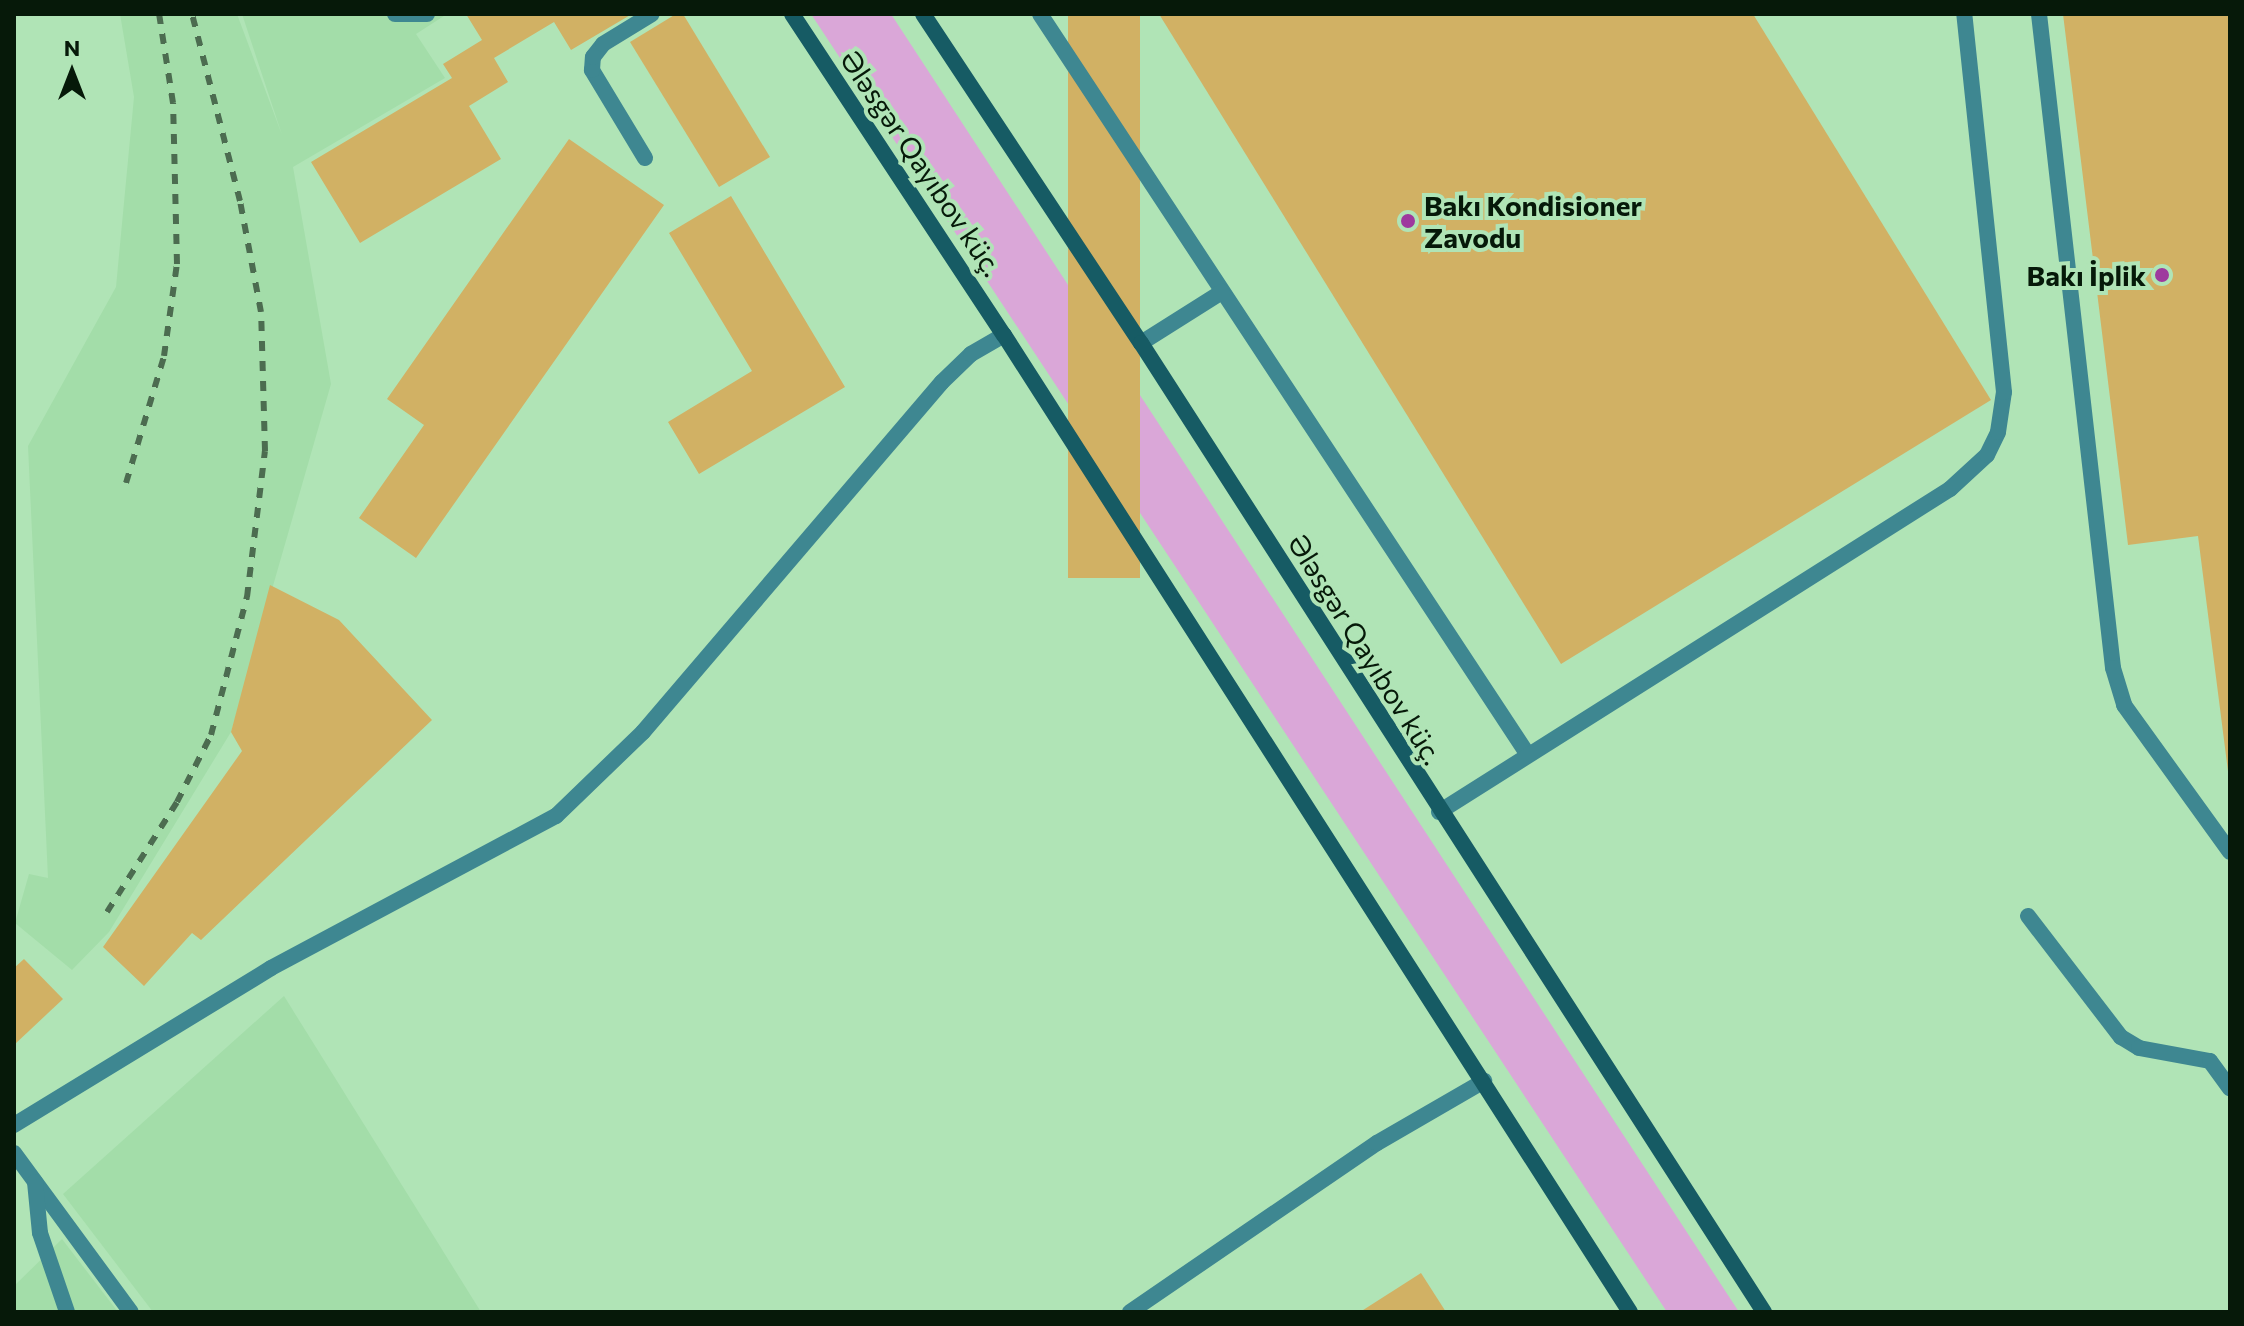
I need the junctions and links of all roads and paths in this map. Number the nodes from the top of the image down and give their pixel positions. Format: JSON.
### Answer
{"nodes":[{"id":1,"x":395,"y":14,"type":"edge"},
{"id":2,"x":427,"y":14,"type":"edge"},
{"id":3,"x":652,"y":14,"type":"edge"},
{"id":4,"x":792,"y":14,"type":"edge"},
{"id":5,"x":923,"y":14,"type":"edge"},
{"id":6,"x":1040,"y":14,"type":"edge"},
{"id":7,"x":1964,"y":14,"type":"edge"},
{"id":8,"x":2039,"y":14,"type":"edge"},
{"id":9,"x":645,"y":158,"type":"dead end"},
{"id":10,"x":1222,"y":292,"type":"junction"},
{"id":11,"x":1004,"y":335,"type":"junction"},
{"id":12,"x":1141,"y":343,"type":"junction"},
{"id":13,"x":1528,"y":755,"type":"junction"},
{"id":14,"x":1439,"y":812,"type":"junction"},
{"id":15,"x":2230,"y":852,"type":"edge"},
{"id":16,"x":2028,"y":916,"type":"dead end"},
{"id":17,"x":1484,"y":1081,"type":"junction"},
{"id":18,"x":2230,"y":1089,"type":"edge"},
{"id":19,"x":14,"y":1125,"type":"edge"},
{"id":20,"x":14,"y":1153,"type":"edge"},
{"id":21,"x":35,"y":1182,"type":"junction"},
{"id":22,"x":67,"y":1312,"type":"edge"},
{"id":23,"x":131,"y":1312,"type":"edge"},
{"id":24,"x":1130,"y":1312,"type":"edge"},
{"id":25,"x":1630,"y":1312,"type":"edge"},
{"id":26,"x":1764,"y":1312,"type":"edge"}],
"edges":[{"from":1,"to":2,"type":"street"},
{"from":3,"to":9,"type":"street"},
{"from":4,"to":11,"type":"main road","name":"Ələsgər Qayıbov küç."},
{"from":5,"to":12,"type":"main road","name":"Ələsgər Qayıbov küç."},
{"from":6,"to":10,"type":"street"},
{"from":7,"to":13,"type":"street"},
{"from":8,"to":15,"type":"street"},
{"from":10,"to":12,"type":"street"},
{"from":10,"to":13,"type":"street"},
{"from":11,"to":17,"type":"main road","name":"Ələsgər Qayıbov küç."},
{"from":11,"to":19,"type":"street"},
{"from":12,"to":14,"type":"main road","name":"Ələsgər Qayıbov küç."},
{"from":13,"to":14,"type":"street"},
{"from":14,"to":26,"type":"main road","name":"Ələsgər Qayıbov küç."},
{"from":16,"to":18,"type":"street"},
{"from":17,"to":24,"type":"street"},
{"from":17,"to":25,"type":"main road","name":"Ələsgər Qayıbov küç."},
{"from":20,"to":21,"type":"street"},
{"from":21,"to":22,"type":"street"},
{"from":21,"to":23,"type":"street"}]}
